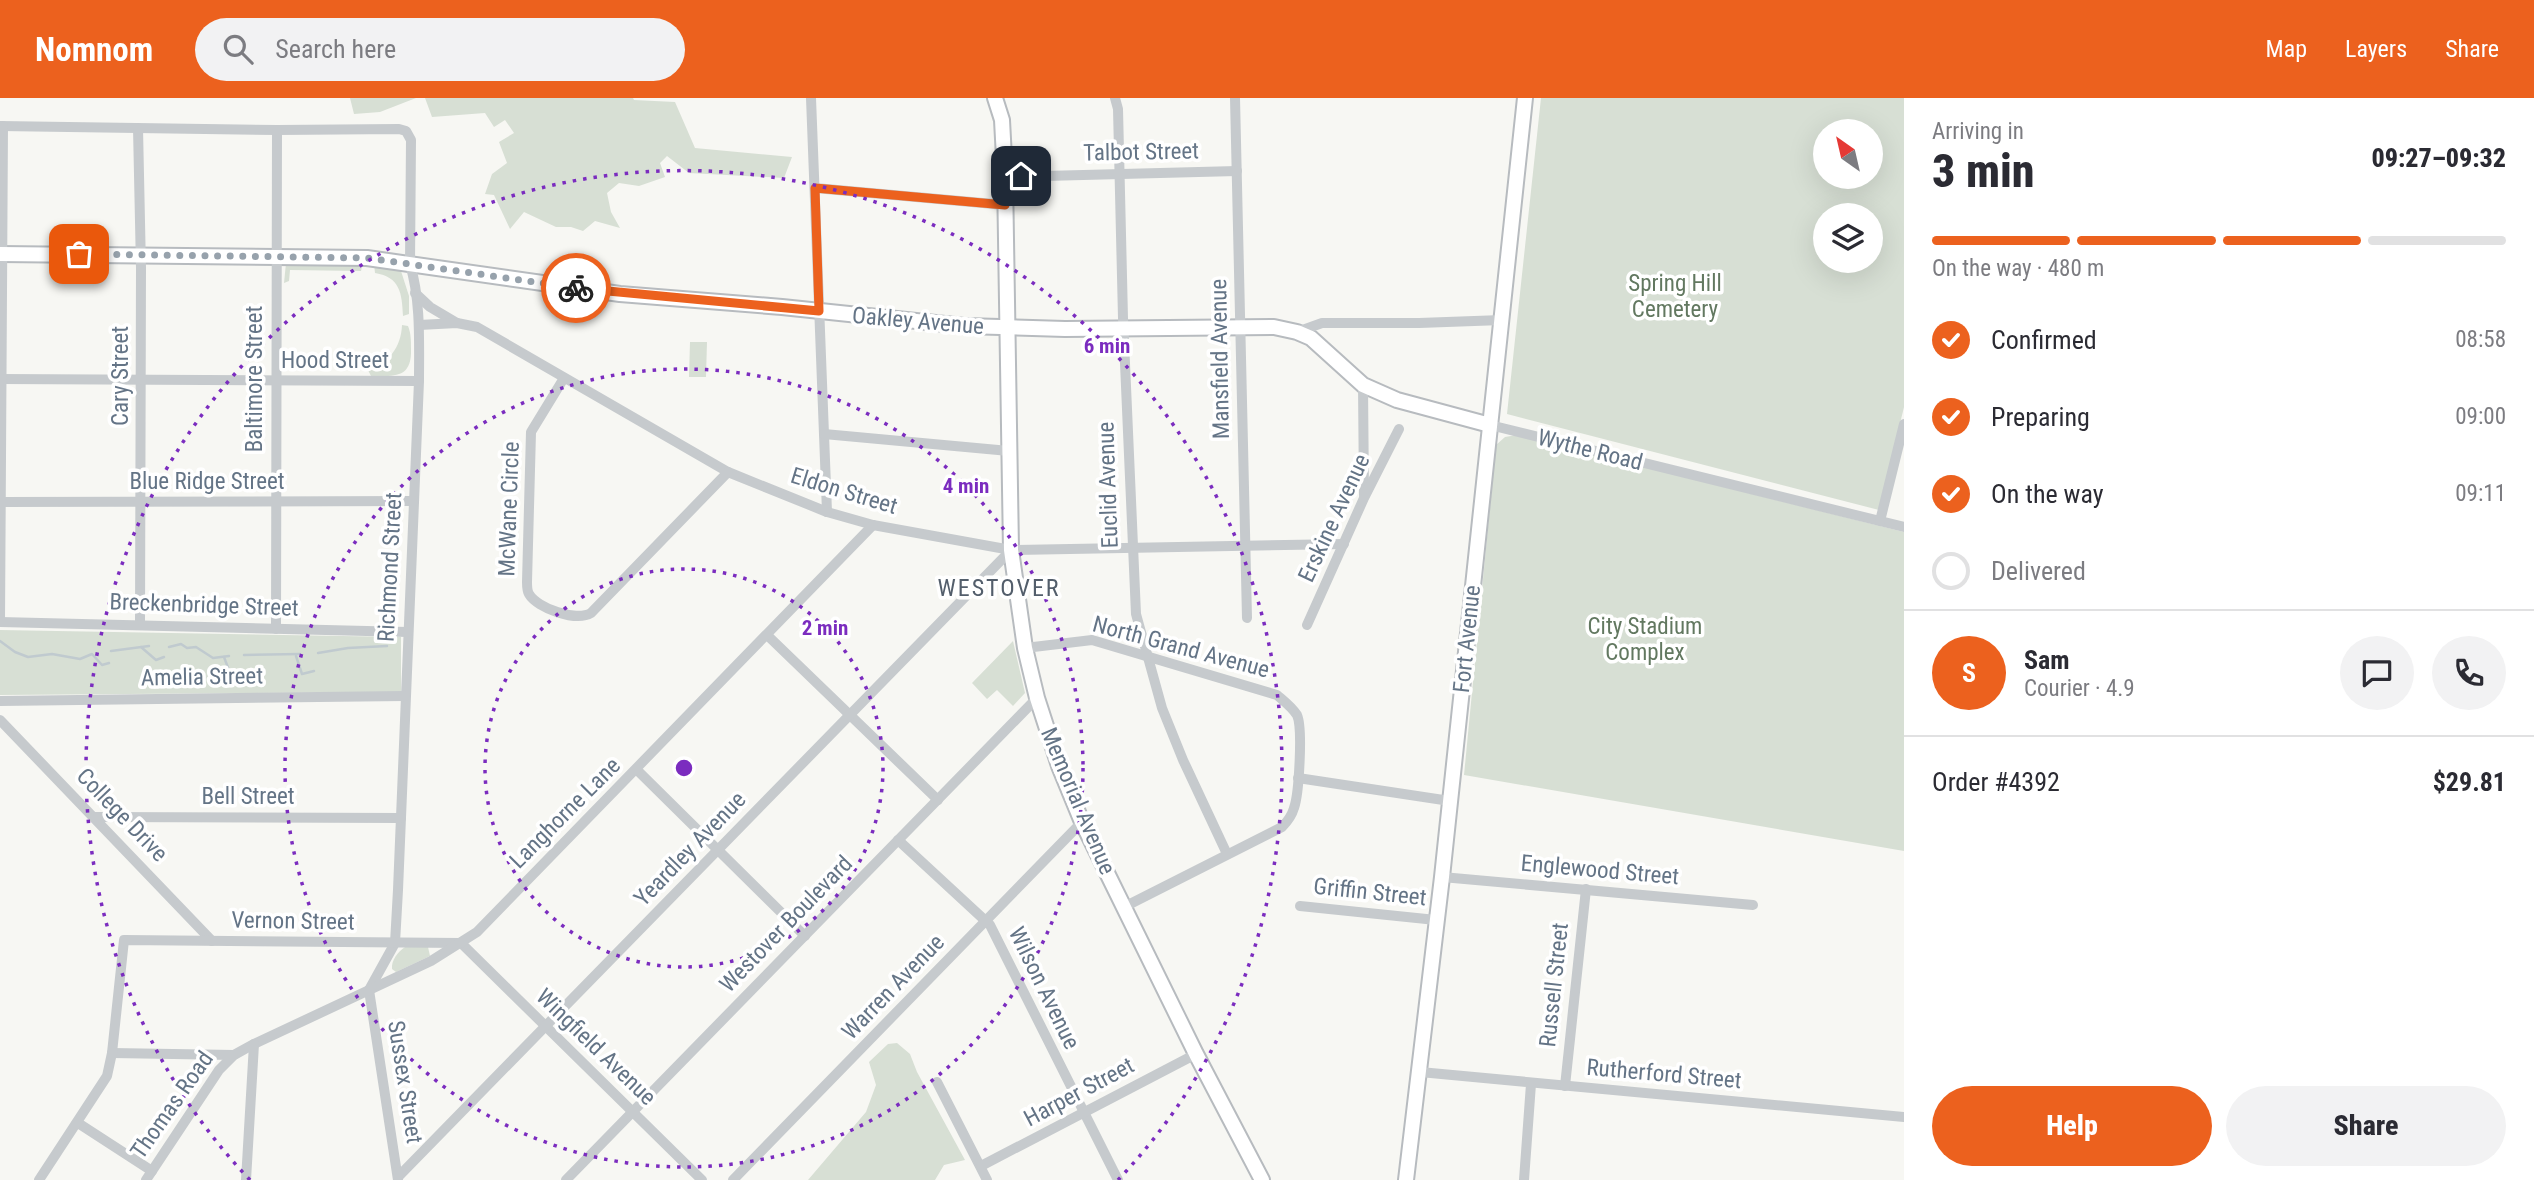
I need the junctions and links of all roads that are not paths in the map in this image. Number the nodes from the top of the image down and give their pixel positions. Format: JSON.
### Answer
{"nodes":[{"id":1,"x":811,"y":98,"type":"edge"},
{"id":2,"x":995,"y":98,"type":"edge"},
{"id":3,"x":1115,"y":98,"type":"edge"},
{"id":4,"x":1235,"y":98,"type":"edge"},
{"id":5,"x":1525,"y":98,"type":"edge"},
{"id":6,"x":1,"y":126,"type":"edge"},
{"id":7,"x":138,"y":128,"type":"junction"},
{"id":8,"x":276,"y":130,"type":"junction"},
{"id":9,"x":1237,"y":171,"type":"junction"},
{"id":10,"x":1119,"y":173,"type":"junction"},
{"id":11,"x":1005,"y":177,"type":"junction"},
{"id":12,"x":815,"y":188,"type":"junction"},
{"id":13,"x":1005,"y":205,"type":"junction"},
{"id":14,"x":1,"y":254,"type":"edge"},
{"id":15,"x":140,"y":254,"type":"junction"},
{"id":16,"x":275,"y":256,"type":"junction"},
{"id":17,"x":410,"y":264,"type":"junction"},
{"id":18,"x":415,"y":293,"type":"junction"},
{"id":19,"x":819,"y":311,"type":"junction"},
{"id":20,"x":1502,"y":320,"type":"junction"},
{"id":21,"x":457,"y":323,"type":"junction"},
{"id":22,"x":419,"y":326,"type":"junction"},
{"id":23,"x":1240,"y":326,"type":"junction"},
{"id":24,"x":1124,"y":328,"type":"junction"},
{"id":25,"x":1009,"y":329,"type":"junction"},
{"id":26,"x":1297,"y":332,"type":"junction"},
{"id":27,"x":564,"y":378,"type":"junction"},
{"id":28,"x":1,"y":379,"type":"edge"},
{"id":29,"x":141,"y":380,"type":"junction"},
{"id":30,"x":275,"y":381,"type":"junction"},
{"id":31,"x":419,"y":381,"type":"junction"},
{"id":32,"x":1363,"y":385,"type":"junction"},
{"id":33,"x":1904,"y":424,"type":"edge"},
{"id":34,"x":1490,"y":425,"type":"junction"},
{"id":35,"x":1399,"y":429,"type":"dead end"},
{"id":36,"x":824,"y":434,"type":"junction"},
{"id":37,"x":1009,"y":451,"type":"junction"},
{"id":38,"x":728,"y":472,"type":"junction"},
{"id":39,"x":1364,"y":498,"type":"junction"},
{"id":40,"x":414,"y":501,"type":"junction"},
{"id":41,"x":1,"y":502,"type":"edge"},
{"id":42,"x":275,"y":502,"type":"junction"},
{"id":43,"x":140,"y":503,"type":"junction"},
{"id":44,"x":827,"y":512,"type":"junction"},
{"id":45,"x":1880,"y":521,"type":"junction"},
{"id":46,"x":873,"y":525,"type":"junction"},
{"id":47,"x":1904,"y":527,"type":"edge"},
{"id":48,"x":1344,"y":544,"type":"junction"},
{"id":49,"x":1245,"y":546,"type":"junction"},
{"id":50,"x":1132,"y":549,"type":"junction"},
{"id":51,"x":1011,"y":550,"type":"junction"},
{"id":52,"x":1247,"y":618,"type":"dead end"},
{"id":53,"x":0,"y":622,"type":"edge"},
{"id":54,"x":139,"y":624,"type":"junction"},
{"id":55,"x":1307,"y":625,"type":"dead end"},
{"id":56,"x":276,"y":629,"type":"junction"},
{"id":57,"x":408,"y":632,"type":"junction"},
{"id":58,"x":767,"y":635,"type":"junction"},
{"id":59,"x":1025,"y":649,"type":"junction"},
{"id":60,"x":1147,"y":656,"type":"junction"},
{"id":61,"x":405,"y":696,"type":"junction"},
{"id":62,"x":1037,"y":698,"type":"junction"},
{"id":63,"x":0,"y":701,"type":"edge"},
{"id":64,"x":850,"y":715,"type":"junction"},
{"id":65,"x":0,"y":720,"type":"edge"},
{"id":66,"x":637,"y":770,"type":"junction"},
{"id":67,"x":1298,"y":778,"type":"junction"},
{"id":68,"x":938,"y":800,"type":"junction"},
{"id":69,"x":1450,"y":801,"type":"junction"},
{"id":70,"x":95,"y":817,"type":"junction"},
{"id":71,"x":401,"y":818,"type":"junction"},
{"id":72,"x":1082,"y":822,"type":"junction"},
{"id":73,"x":898,"y":840,"type":"junction"},
{"id":74,"x":718,"y":850,"type":"junction"},
{"id":75,"x":1227,"y":854,"type":"junction"},
{"id":76,"x":1442,"y":877,"type":"junction"},
{"id":77,"x":1586,"y":889,"type":"junction"},
{"id":78,"x":1753,"y":905,"type":"dead end"},
{"id":79,"x":1300,"y":906,"type":"dead end"},
{"id":80,"x":1124,"y":907,"type":"junction"},
{"id":81,"x":1436,"y":920,"type":"junction"},
{"id":82,"x":985,"y":922,"type":"junction"},
{"id":83,"x":805,"y":936,"type":"junction"},
{"id":84,"x":212,"y":941,"type":"junction"},
{"id":85,"x":395,"y":943,"type":"junction"},
{"id":86,"x":461,"y":943,"type":"junction"},
{"id":87,"x":369,"y":989,"type":"junction"},
{"id":88,"x":545,"y":1027,"type":"junction"},
{"id":89,"x":254,"y":1044,"type":"junction"},
{"id":90,"x":112,"y":1054,"type":"junction"},
{"id":91,"x":1196,"y":1054,"type":"junction"},
{"id":92,"x":234,"y":1055,"type":"junction"},
{"id":93,"x":1420,"y":1072,"type":"junction"},
{"id":94,"x":937,"y":1082,"type":"dead end"},
{"id":95,"x":1531,"y":1084,"type":"junction"},
{"id":96,"x":1565,"y":1086,"type":"junction"},
{"id":97,"x":633,"y":1112,"type":"junction"},
{"id":98,"x":1083,"y":1113,"type":"junction"},
{"id":99,"x":1904,"y":1116,"type":"edge"},
{"id":100,"x":78,"y":1123,"type":"junction"},
{"id":101,"x":981,"y":1166,"type":"junction"},
{"id":102,"x":149,"y":1175,"type":"edge"},
{"id":103,"x":398,"y":1179,"type":"edge"},
{"id":104,"x":39,"y":1180,"type":"edge"},
{"id":105,"x":246,"y":1180,"type":"edge"},
{"id":106,"x":566,"y":1180,"type":"edge"},
{"id":107,"x":702,"y":1180,"type":"edge"},
{"id":108,"x":733,"y":1180,"type":"edge"},
{"id":109,"x":987,"y":1180,"type":"edge"},
{"id":110,"x":1118,"y":1180,"type":"edge"},
{"id":111,"x":1262,"y":1180,"type":"edge"},
{"id":112,"x":1406,"y":1180,"type":"edge"},
{"id":113,"x":1524,"y":1180,"type":"edge"}],
"edges":[{"from":1,"to":12,"type":"street"},
{"from":2,"to":11,"type":"main road","name":"Memorial Avenue"},
{"from":3,"to":10,"type":"street","name":"Euclid Avenue"},
{"from":4,"to":9,"type":"street","name":"Mansfield Avenue"},
{"from":5,"to":20,"type":"main road","name":"Fort Avenue"},
{"from":6,"to":7,"type":"street"},
{"from":6,"to":14,"type":"street"},
{"from":7,"to":8,"type":"street"},
{"from":7,"to":15,"type":"street","name":"Cary Street"},
{"from":8,"to":16,"type":"street","name":"Baltimore Street"},
{"from":8,"to":17,"type":"street","name":"Richmond Street"},
{"from":9,"to":10,"type":"street","name":"Talbot Street"},
{"from":9,"to":23,"type":"street","name":"Mansfield Avenue"},
{"from":10,"to":11,"type":"street","name":"Talbot Street"},
{"from":10,"to":24,"type":"street","name":"Euclid Avenue"},
{"from":11,"to":13,"type":"main road","name":"Memorial Avenue"},
{"from":12,"to":13,"type":"street"},
{"from":12,"to":19,"type":"street"},
{"from":13,"to":25,"type":"main road","name":"Memorial Avenue"},
{"from":14,"to":15,"type":"main road","name":"Oakley Avenue"},
{"from":14,"to":28,"type":"street"},
{"from":15,"to":16,"type":"main road","name":"Oakley Avenue"},
{"from":15,"to":29,"type":"street","name":"Cary Street"},
{"from":16,"to":17,"type":"main road","name":"Oakley Avenue"},
{"from":16,"to":30,"type":"street","name":"Baltimore Street"},
{"from":17,"to":18,"type":"street","name":"Richmond Street"},
{"from":17,"to":19,"type":"main road","name":"Oakley Avenue"},
{"from":18,"to":21,"type":"street","name":"Eldon Street"},
{"from":18,"to":22,"type":"street","name":"Richmond Street"},
{"from":19,"to":25,"type":"main road","name":"Oakley Avenue"},
{"from":19,"to":36,"type":"street"},
{"from":20,"to":26,"type":"street","name":"Oakley Avenue"},
{"from":20,"to":34,"type":"main road","name":"Fort Avenue"},
{"from":21,"to":22,"type":"street","name":"Eldon Street"},
{"from":21,"to":27,"type":"street","name":"Eldon Street"},
{"from":22,"to":31,"type":"street","name":"Richmond Street"},
{"from":23,"to":24,"type":"main road","name":"Oakley Avenue"},
{"from":23,"to":26,"type":"main road","name":"Oakley Avenue"},
{"from":23,"to":49,"type":"street","name":"Mansfield Avenue"},
{"from":24,"to":25,"type":"main road","name":"Oakley Avenue"},
{"from":24,"to":50,"type":"street","name":"Euclid Avenue"},
{"from":25,"to":37,"type":"main road","name":"Memorial Avenue"},
{"from":26,"to":32,"type":"main road","name":"Wythe Road"},
{"from":27,"to":38,"type":"street","name":"Eldon Street"},
{"from":27,"to":38,"type":"street","name":"McWane Circle"},
{"from":28,"to":29,"type":"street","name":"Hood Street"},
{"from":28,"to":41,"type":"street"},
{"from":29,"to":30,"type":"street","name":"Hood Street"},
{"from":29,"to":43,"type":"street","name":"Cary Street"},
{"from":30,"to":31,"type":"street","name":"Hood Street"},
{"from":30,"to":42,"type":"street","name":"Baltimore Street"},
{"from":31,"to":40,"type":"street","name":"Richmond Street"},
{"from":32,"to":34,"type":"main road","name":"Wythe Road"},
{"from":32,"to":39,"type":"street"},
{"from":33,"to":45,"type":"street"},
{"from":34,"to":45,"type":"street","name":"Wythe Road"},
{"from":34,"to":69,"type":"main road","name":"Fort Avenue"},
{"from":35,"to":39,"type":"street","name":"Erskine Avenue"},
{"from":36,"to":37,"type":"street"},
{"from":36,"to":44,"type":"street"},
{"from":37,"to":51,"type":"main road","name":"Memorial Avenue"},
{"from":38,"to":44,"type":"street","name":"Eldon Street"},
{"from":39,"to":48,"type":"street","name":"Erskine Avenue"},
{"from":40,"to":42,"type":"street","name":"Blue Ridge Street"},
{"from":40,"to":57,"type":"street","name":"Richmond Street"},
{"from":41,"to":43,"type":"street","name":"Blue Ridge Street"},
{"from":41,"to":53,"type":"street"},
{"from":42,"to":43,"type":"street","name":"Blue Ridge Street"},
{"from":42,"to":56,"type":"street","name":"Baltimore Street"},
{"from":43,"to":54,"type":"street","name":"Cary Street"},
{"from":44,"to":46,"type":"street","name":"Eldon Street"},
{"from":45,"to":47,"type":"street","name":"Wythe Road"},
{"from":46,"to":51,"type":"street","name":"Eldon Street"},
{"from":46,"to":58,"type":"street","name":"Langhorne Lane"},
{"from":48,"to":49,"type":"street","name":"Eldon Street"},
{"from":48,"to":55,"type":"street","name":"Erskine Avenue"},
{"from":49,"to":50,"type":"street","name":"Eldon Street"},
{"from":49,"to":52,"type":"street","name":"Mansfield Avenue"},
{"from":50,"to":51,"type":"street","name":"Eldon Street"},
{"from":50,"to":60,"type":"street","name":"Euclid Avenue"},
{"from":51,"to":59,"type":"main road","name":"Memorial Avenue"},
{"from":51,"to":64,"type":"street","name":"Yeardley Avenue"},
{"from":53,"to":54,"type":"street","name":"Breckenbridge Street"},
{"from":54,"to":56,"type":"street","name":"Breckenbridge Street"},
{"from":56,"to":57,"type":"street","name":"Breckenbridge Street"},
{"from":57,"to":61,"type":"street","name":"Richmond Street"},
{"from":58,"to":64,"type":"street"},
{"from":58,"to":66,"type":"street","name":"Langhorne Lane"},
{"from":59,"to":60,"type":"street","name":"North Grand Avenue"},
{"from":59,"to":62,"type":"main road","name":"Memorial Avenue"},
{"from":60,"to":67,"type":"street","name":"North Grand Avenue"},
{"from":60,"to":75,"type":"street","name":"Euclid Avenue"},
{"from":61,"to":63,"type":"street","name":"Amelia Street"},
{"from":61,"to":71,"type":"street","name":"Richmond Street"},
{"from":62,"to":68,"type":"street","name":"Westover Boulevard"},
{"from":62,"to":72,"type":"main road","name":"Memorial Avenue"},
{"from":64,"to":68,"type":"street"},
{"from":64,"to":74,"type":"street","name":"Yeardley Avenue"},
{"from":65,"to":70,"type":"street","name":"College Drive"},
{"from":66,"to":74,"type":"street"},
{"from":66,"to":86,"type":"street","name":"Langhorne Lane"},
{"from":67,"to":69,"type":"street"},
{"from":67,"to":75,"type":"street","name":"North Grand Avenue"},
{"from":68,"to":73,"type":"street","name":"Westover Boulevard"},
{"from":69,"to":76,"type":"main road","name":"Fort Avenue"},
{"from":70,"to":71,"type":"street","name":"Bell Street"},
{"from":70,"to":84,"type":"street","name":"College Drive"},
{"from":71,"to":85,"type":"street","name":"Richmond Street"},
{"from":72,"to":80,"type":"main road","name":"Memorial Avenue"},
{"from":72,"to":82,"type":"street","name":"Warren Avenue"},
{"from":73,"to":82,"type":"street","name":"Wilson Avenue"},
{"from":73,"to":83,"type":"street","name":"Westover Boulevard"},
{"from":74,"to":83,"type":"street"},
{"from":74,"to":88,"type":"street","name":"Yeardley Avenue"},
{"from":75,"to":80,"type":"street","name":"North Grand Avenue"},
{"from":76,"to":77,"type":"street","name":"Englewood Street"},
{"from":76,"to":81,"type":"main road","name":"Fort Avenue"},
{"from":77,"to":78,"type":"street","name":"Englewood Street"},
{"from":77,"to":96,"type":"street","name":"Russell Street"},
{"from":79,"to":81,"type":"street","name":"Griffin Street"},
{"from":80,"to":91,"type":"main road","name":"Memorial Avenue"},
{"from":81,"to":93,"type":"main road","name":"Fort Avenue"},
{"from":82,"to":98,"type":"street","name":"Wilson Avenue"},
{"from":82,"to":108,"type":"street","name":"Warren Avenue"},
{"from":83,"to":97,"type":"street","name":"Westover Boulevard"},
{"from":84,"to":85,"type":"street","name":"Vernon Street"},
{"from":84,"to":90,"type":"street","name":"Vernon Street"},
{"from":85,"to":86,"type":"street","name":"Vernon Street"},
{"from":85,"to":87,"type":"street","name":"Richmond Street"},
{"from":86,"to":87,"type":"street","name":"Langhorne Lane"},
{"from":86,"to":88,"type":"street","name":"Wingfield Avenue"},
{"from":87,"to":89,"type":"street","name":"Langhorne Lane"},
{"from":87,"to":103,"type":"street","name":"Sussex Street"},
{"from":88,"to":97,"type":"street","name":"Wingfield Avenue"},
{"from":88,"to":103,"type":"street","name":"Yeardley Avenue"},
{"from":89,"to":92,"type":"street","name":"Langhorne Lane"},
{"from":89,"to":105,"type":"street"},
{"from":90,"to":92,"type":"street"},
{"from":90,"to":100,"type":"street"},
{"from":91,"to":98,"type":"street","name":"Harper Street"},
{"from":91,"to":111,"type":"main road","name":"Memorial Avenue"},
{"from":92,"to":102,"type":"street","name":"Thomas Road"},
{"from":93,"to":95,"type":"street","name":"Rutherford Street"},
{"from":93,"to":112,"type":"main road","name":"Fort Avenue"},
{"from":94,"to":101,"type":"street"},
{"from":95,"to":96,"type":"street","name":"Rutherford Street"},
{"from":95,"to":113,"type":"street"},
{"from":96,"to":99,"type":"street","name":"Rutherford Street"},
{"from":97,"to":106,"type":"street","name":"Westover Boulevard"},
{"from":97,"to":107,"type":"street","name":"Wingfield Avenue"},
{"from":98,"to":101,"type":"street","name":"Harper Street"},
{"from":98,"to":110,"type":"street","name":"Wilson Avenue"},
{"from":100,"to":102,"type":"street"},
{"from":100,"to":104,"type":"street"},
{"from":101,"to":109,"type":"street"}]}
